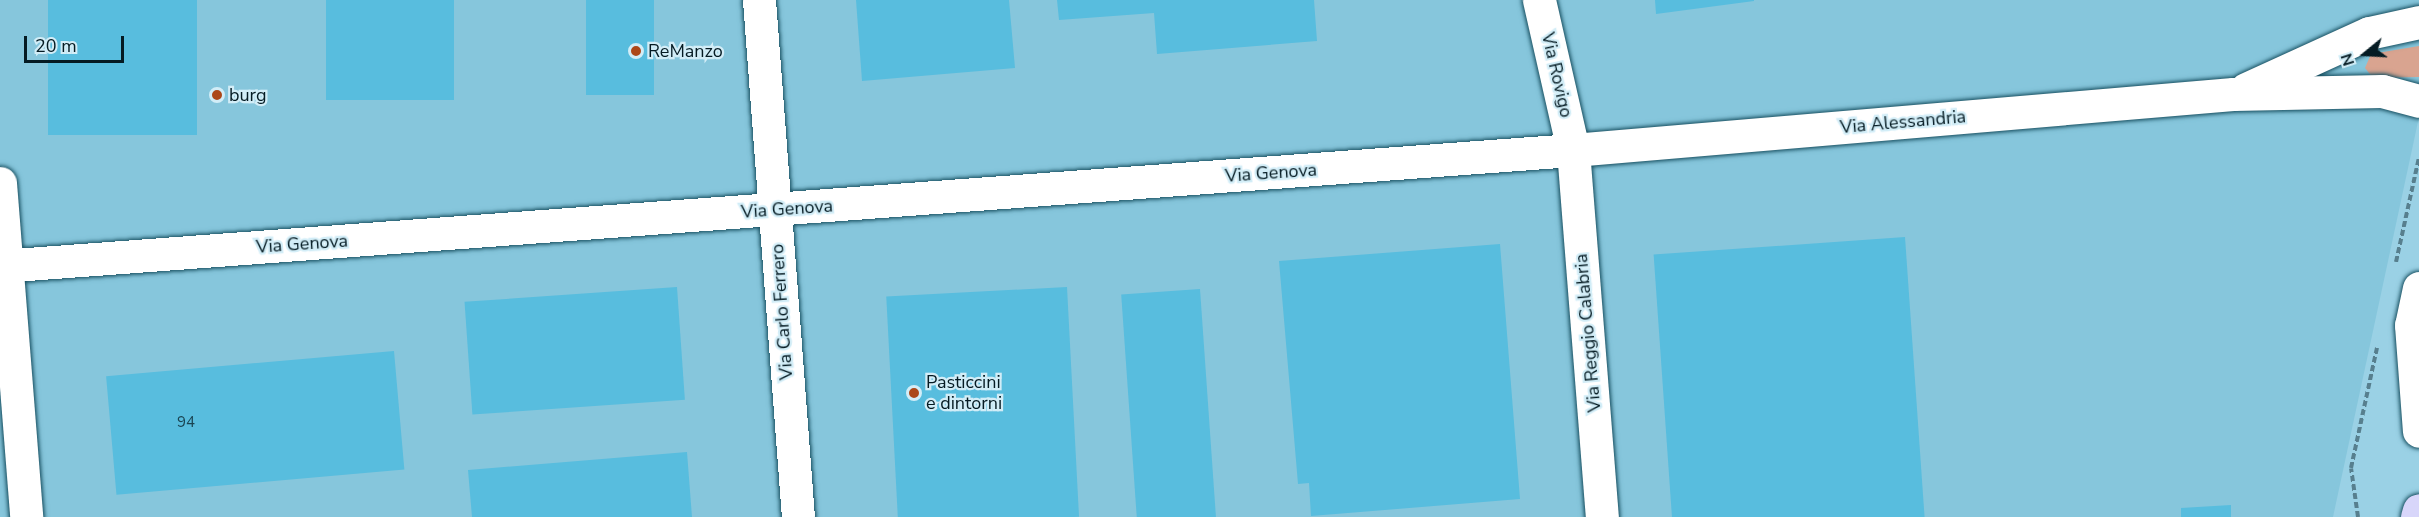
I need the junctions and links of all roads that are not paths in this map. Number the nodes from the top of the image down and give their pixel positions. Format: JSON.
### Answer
{"nodes":[{"id":1,"x":759,"y":0,"type":"edge"},
{"id":2,"x":1539,"y":0,"type":"edge"},
{"id":3,"x":2419,"y":22,"type":"edge"},
{"id":4,"x":2234,"y":94,"type":"junction"},
{"id":5,"x":2419,"y":101,"type":"edge"},
{"id":6,"x":1573,"y":150,"type":"junction"},
{"id":7,"x":0,"y":183,"type":"edge"},
{"id":8,"x":774,"y":210,"type":"junction"},
{"id":9,"x":3,"y":266,"type":"edge"},
{"id":10,"x":2419,"y":288,"type":"edge"},
{"id":11,"x":2419,"y":431,"type":"edge"},
{"id":12,"x":2419,"y":497,"type":"edge"},
{"id":13,"x":2419,"y":510,"type":"edge"},
{"id":14,"x":26,"y":517,"type":"edge"},
{"id":15,"x":798,"y":517,"type":"edge"},
{"id":16,"x":1602,"y":517,"type":"edge"},
{"id":17,"x":2404,"y":517,"type":"edge"},
{"id":18,"x":2417,"y":517,"type":"edge"}],
"edges":[{"from":1,"to":8,"type":"street","name":"Via Carlo Ferrero"},
{"from":2,"to":6,"type":"street","name":"Via Rovigo"},
{"from":3,"to":4,"type":"street","name":"Via Alessandria"},
{"from":4,"to":5,"type":"street","name":"Via Alessandria"},
{"from":4,"to":6,"type":"street","name":"Via Alessandria"},
{"from":6,"to":8,"type":"street","name":"Via Genova"},
{"from":6,"to":16,"type":"street","name":"Via Reggio Calabria"},
{"from":7,"to":9,"type":"street"},
{"from":8,"to":9,"type":"street","name":"Via Genova"},
{"from":8,"to":15,"type":"street","name":"Via Carlo Ferrero"},
{"from":9,"to":14,"type":"street"},
{"from":10,"to":11,"type":"street"},
{"from":12,"to":17,"type":"street"},
{"from":13,"to":18,"type":"main road"}]}
